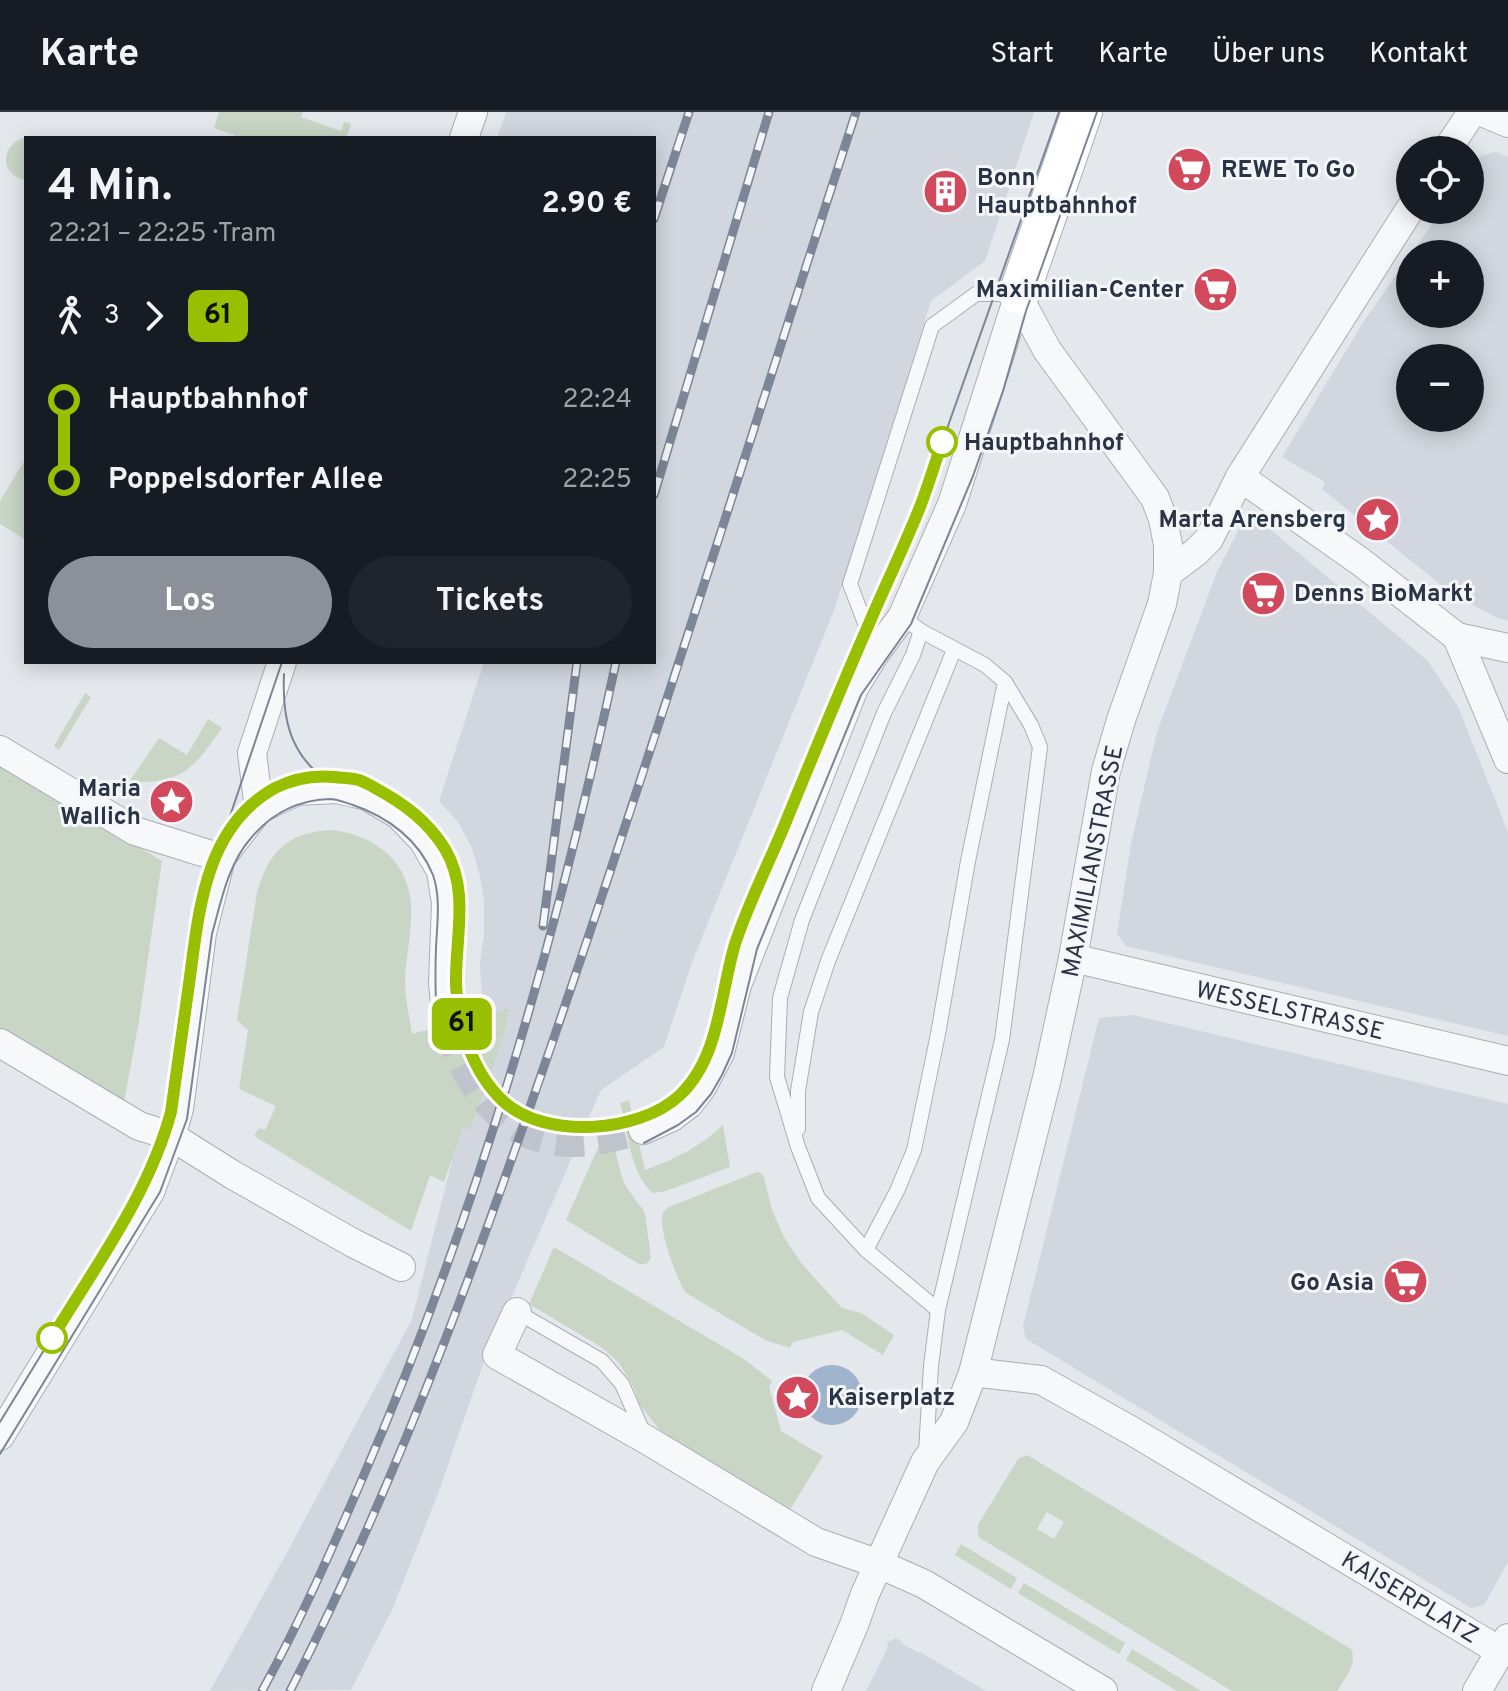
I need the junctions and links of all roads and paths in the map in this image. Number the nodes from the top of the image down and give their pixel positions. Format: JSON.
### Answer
{"nodes":[{"id":1,"x":473,"y":112,"type":"edge"},
{"id":2,"x":1082,"y":112,"type":"edge"},
{"id":3,"x":1472,"y":112,"type":"edge"},
{"id":4,"x":1482,"y":112,"type":"edge"},
{"id":5,"x":1508,"y":123,"type":"edge"},
{"id":6,"x":465,"y":136,"type":"edge"},
{"id":7,"x":1456,"y":136,"type":"edge"},
{"id":8,"x":1400,"y":224,"type":"edge"},
{"id":9,"x":1019,"y":294,"type":"junction"},
{"id":10,"x":1240,"y":477,"type":"junction"},
{"id":11,"x":1168,"y":573,"type":"junction"},
{"id":12,"x":911,"y":624,"type":"junction"},
{"id":13,"x":1457,"y":637,"type":"junction"},
{"id":14,"x":1508,"y":648,"type":"edge"},
{"id":15,"x":954,"y":650,"type":"junction"},
{"id":16,"x":876,"y":652,"type":"junction"},
{"id":17,"x":281,"y":664,"type":"edge"},
{"id":18,"x":1005,"y":682,"type":"junction"},
{"id":19,"x":0,"y":750,"type":"edge"},
{"id":20,"x":1508,"y":759,"type":"edge"},
{"id":21,"x":259,"y":809,"type":"junction"},
{"id":22,"x":221,"y":858,"type":"junction"},
{"id":23,"x":1073,"y":958,"type":"junction"},
{"id":24,"x":447,"y":1026,"type":"tunnel mouth"},
{"id":25,"x":0,"y":1043,"type":"edge"},
{"id":26,"x":1508,"y":1061,"type":"edge"},
{"id":27,"x":643,"y":1130,"type":"tunnel mouth"},
{"id":28,"x":171,"y":1136,"type":"junction"},
{"id":29,"x":798,"y":1147,"type":"junction"},
{"id":30,"x":866,"y":1250,"type":"junction"},
{"id":31,"x":401,"y":1267,"type":"dead end"},
{"id":32,"x":938,"y":1310,"type":"junction"},
{"id":33,"x":517,"y":1312,"type":"joint"},
{"id":34,"x":981,"y":1373,"type":"dead end"},
{"id":35,"x":0,"y":1436,"type":"edge"},
{"id":36,"x":647,"y":1440,"type":"junction"},
{"id":37,"x":925,"y":1462,"type":"junction"},
{"id":38,"x":879,"y":1564,"type":"junction"},
{"id":39,"x":1504,"y":1644,"type":"edge"},
{"id":40,"x":826,"y":1691,"type":"edge"},
{"id":41,"x":1103,"y":1691,"type":"edge"},
{"id":42,"x":1477,"y":1691,"type":"edge"}],
"edges":[{"from":1,"to":6,"type":"street"},
{"from":2,"to":9,"type":"street"},
{"from":3,"to":7,"type":"street"},
{"from":4,"to":5,"type":"street"},
{"from":8,"to":10,"type":"street"},
{"from":9,"to":11,"type":"street","name":"MAXIMILIANSTRASSE"},
{"from":9,"to":12,"type":"street"},
{"from":9,"to":16,"type":"lane"},
{"from":10,"to":11,"type":"street"},
{"from":10,"to":13,"type":"street"},
{"from":11,"to":23,"type":"street","name":"MAXIMILIANSTRASSE"},
{"from":12,"to":15,"type":"lane"},
{"from":12,"to":16,"type":"street"},
{"from":12,"to":29,"type":"lane"},
{"from":13,"to":14,"type":"street"},
{"from":13,"to":20,"type":"street"},
{"from":15,"to":18,"type":"lane"},
{"from":15,"to":29,"type":"lane"},
{"from":16,"to":27,"type":"street"},
{"from":17,"to":21,"type":"street"},
{"from":18,"to":30,"type":"lane"},
{"from":18,"to":32,"type":"lane"},
{"from":19,"to":22,"type":"street"},
{"from":21,"to":22,"type":"street"},
{"from":21,"to":24,"type":"street"},
{"from":22,"to":28,"type":"street"},
{"from":23,"to":26,"type":"street","name":"WESSELSTRASSE"},
{"from":23,"to":37,"type":"street","name":"MAXIMILIANSTRASSE"},
{"from":25,"to":28,"type":"street"},
{"from":28,"to":31,"type":"street"},
{"from":28,"to":35,"type":"street"},
{"from":29,"to":30,"type":"lane"},
{"from":30,"to":32,"type":"lane"},
{"from":32,"to":37,"type":"lane"},
{"from":33,"to":36,"type":"lane"},
{"from":33,"to":36,"type":"street"},
{"from":34,"to":39,"type":"street","name":"KAISERPLATZ"},
{"from":36,"to":38,"type":"street"},
{"from":37,"to":38,"type":"street","name":"MAXIMILIANSTRASSE"},
{"from":38,"to":40,"type":"street","name":"MAXIMILIANSTRASSE"},
{"from":38,"to":41,"type":"street"},
{"from":39,"to":42,"type":"street"}]}
